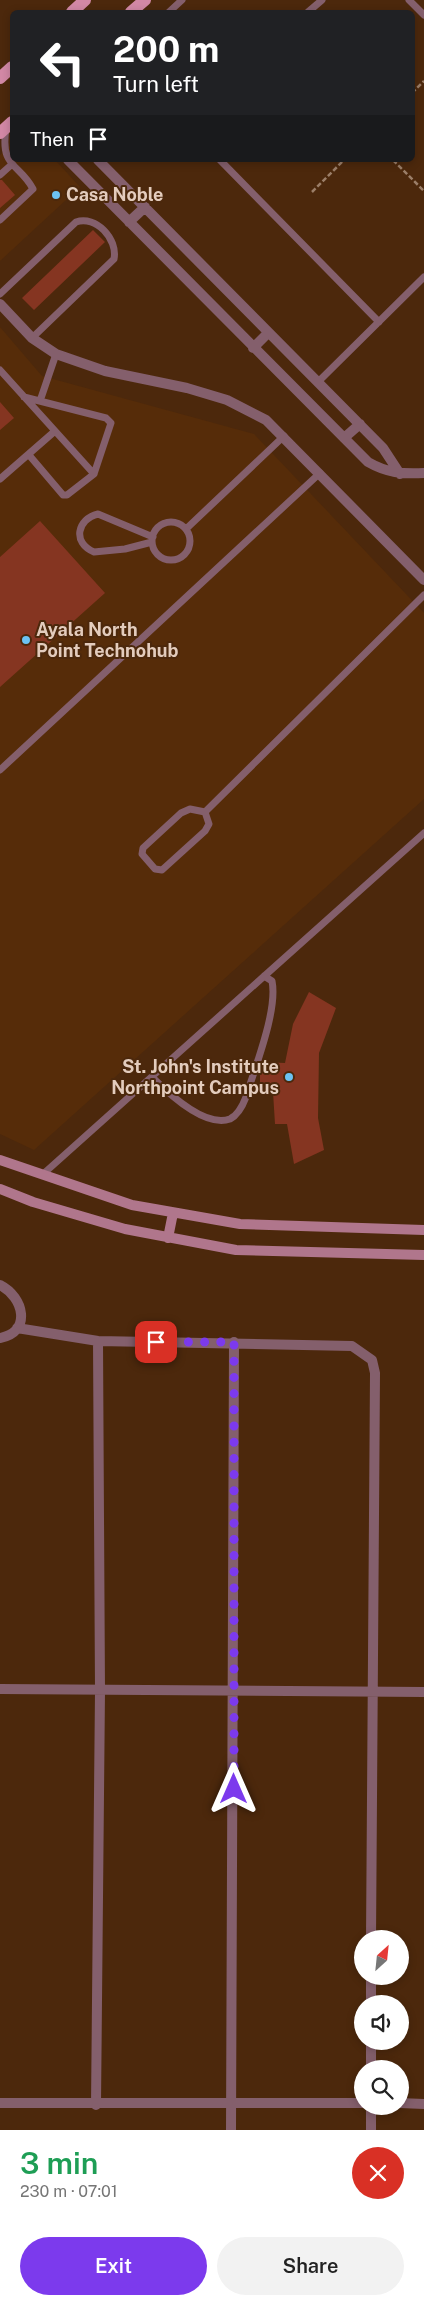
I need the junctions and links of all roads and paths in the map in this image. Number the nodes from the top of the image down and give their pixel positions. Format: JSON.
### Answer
{"nodes":[{"id":1,"x":85,"y":0,"type":"edge"},
{"id":2,"x":145,"y":0,"type":"edge"},
{"id":3,"x":182,"y":0,"type":"edge"},
{"id":4,"x":322,"y":0,"type":"edge"},
{"id":5,"x":410,"y":0,"type":"edge"},
{"id":6,"x":74,"y":10,"type":"edge"},
{"id":7,"x":134,"y":10,"type":"edge"},
{"id":8,"x":171,"y":10,"type":"edge"},
{"id":9,"x":310,"y":10,"type":"edge"},
{"id":10,"x":424,"y":15,"type":"edge"},
{"id":11,"x":10,"y":69,"type":"edge"},
{"id":12,"x":0,"y":78,"type":"edge"},
{"id":13,"x":424,"y":81,"type":"edge"},
{"id":14,"x":415,"y":90,"type":"edge"},
{"id":15,"x":6,"y":127,"type":"edge"},
{"id":16,"x":70,"y":162,"type":"edge"},
{"id":17,"x":100,"y":162,"type":"edge"},
{"id":18,"x":222,"y":162,"type":"edge"},
{"id":19,"x":342,"y":162,"type":"edge"},
{"id":20,"x":395,"y":162,"type":"edge"},
{"id":21,"x":10,"y":166,"type":"junction"},
{"id":22,"x":0,"y":175,"type":"edge"},
{"id":23,"x":424,"y":191,"type":"edge"},
{"id":24,"x":312,"y":192,"type":"dead end"},
{"id":25,"x":145,"y":208,"type":"junction"},
{"id":26,"x":0,"y":220,"type":"edge"},
{"id":27,"x":129,"y":222,"type":"junction"},
{"id":28,"x":424,"y":277,"type":"edge"},
{"id":29,"x":0,"y":294,"type":"edge"},
{"id":30,"x":0,"y":304,"type":"edge"},
{"id":31,"x":379,"y":322,"type":"junction"},
{"id":32,"x":268,"y":333,"type":"junction"},
{"id":33,"x":32,"y":338,"type":"junction"},
{"id":34,"x":253,"y":348,"type":"junction"},
{"id":35,"x":56,"y":354,"type":"junction"},
{"id":36,"x":0,"y":370,"type":"edge"},
{"id":37,"x":318,"y":382,"type":"junction"},
{"id":38,"x":24,"y":397,"type":"junction"},
{"id":39,"x":40,"y":401,"type":"junction"},
{"id":40,"x":360,"y":424,"type":"junction"},
{"id":41,"x":54,"y":431,"type":"junction"},
{"id":42,"x":284,"y":436,"type":"junction"},
{"id":43,"x":344,"y":438,"type":"junction"},
{"id":44,"x":28,"y":454,"type":"junction"},
{"id":45,"x":424,"y":473,"type":"edge"},
{"id":46,"x":94,"y":474,"type":"junction"},
{"id":47,"x":320,"y":474,"type":"junction"},
{"id":48,"x":400,"y":474,"type":"junction"},
{"id":49,"x":0,"y":479,"type":"edge"},
{"id":50,"x":186,"y":529,"type":"junction"},
{"id":51,"x":152,"y":540,"type":"junction"},
{"id":52,"x":424,"y":580,"type":"edge"},
{"id":53,"x":424,"y":595,"type":"edge"},
{"id":54,"x":0,"y":770,"type":"edge"},
{"id":55,"x":205,"y":812,"type":"junction"},
{"id":56,"x":424,"y":833,"type":"edge"},
{"id":57,"x":264,"y":976,"type":"junction"},
{"id":58,"x":152,"y":1077,"type":"junction"},
{"id":59,"x":0,"y":1160,"type":"edge"},
{"id":60,"x":42,"y":1175,"type":"junction"},
{"id":61,"x":0,"y":1189,"type":"edge"},
{"id":62,"x":172,"y":1213,"type":"junction"},
{"id":63,"x":424,"y":1230,"type":"edge"},
{"id":64,"x":168,"y":1238,"type":"junction"},
{"id":65,"x":424,"y":1255,"type":"edge"},
{"id":66,"x":0,"y":1285,"type":"edge"},
{"id":67,"x":17,"y":1328,"type":"junction"},
{"id":68,"x":0,"y":1338,"type":"edge"},
{"id":69,"x":98,"y":1342,"type":"junction"},
{"id":70,"x":234,"y":1342,"type":"junction"},
{"id":71,"x":0,"y":1689,"type":"edge"},
{"id":72,"x":234,"y":1690,"type":"junction"},
{"id":73,"x":100,"y":1691,"type":"junction"},
{"id":74,"x":372,"y":1691,"type":"junction"},
{"id":75,"x":424,"y":1692,"type":"edge"},
{"id":76,"x":371,"y":1930,"type":"edge"},
{"id":77,"x":0,"y":2103,"type":"edge"},
{"id":78,"x":354,"y":2103,"type":"edge"},
{"id":79,"x":409,"y":2103,"type":"edge"},
{"id":80,"x":96,"y":2104,"type":"junction"},
{"id":81,"x":232,"y":2104,"type":"junction"},
{"id":82,"x":424,"y":2104,"type":"edge"},
{"id":83,"x":371,"y":2115,"type":"edge"},
{"id":84,"x":231,"y":2130,"type":"edge"},
{"id":85,"x":371,"y":2130,"type":"edge"}],
"edges":[{"from":1,"to":6,"type":"main road"},
{"from":2,"to":7,"type":"main road"},
{"from":3,"to":8,"type":"lane"},
{"from":4,"to":9,"type":"lane"},
{"from":5,"to":10,"type":"lane"},
{"from":11,"to":12,"type":"main road"},
{"from":13,"to":14,"type":"path"},
{"from":15,"to":21,"type":"lane"},
{"from":16,"to":27,"type":"street"},
{"from":17,"to":25,"type":"street"},
{"from":18,"to":31,"type":"lane"},
{"from":19,"to":24,"type":"path"},
{"from":20,"to":23,"type":"path"},
{"from":21,"to":22,"type":"lane"},
{"from":21,"to":26,"type":"lane"},
{"from":25,"to":27,"type":"street"},
{"from":25,"to":32,"type":"street"},
{"from":27,"to":34,"type":"street"},
{"from":28,"to":31,"type":"lane"},
{"from":29,"to":33,"type":"lane"},
{"from":30,"to":33,"type":"street"},
{"from":31,"to":37,"type":"lane"},
{"from":32,"to":34,"type":"street"},
{"from":32,"to":37,"type":"street"},
{"from":33,"to":35,"type":"street"},
{"from":34,"to":43,"type":"street"},
{"from":35,"to":39,"type":"lane"},
{"from":35,"to":42,"type":"street"},
{"from":36,"to":38,"type":"lane"},
{"from":37,"to":40,"type":"street"},
{"from":38,"to":39,"type":"lane"},
{"from":38,"to":41,"type":"lane"},
{"from":39,"to":46,"type":"lane"},
{"from":40,"to":43,"type":"street"},
{"from":40,"to":48,"type":"street"},
{"from":41,"to":44,"type":"lane"},
{"from":41,"to":46,"type":"lane"},
{"from":42,"to":47,"type":"street"},
{"from":42,"to":50,"type":"lane"},
{"from":43,"to":48,"type":"street"},
{"from":44,"to":46,"type":"lane"},
{"from":44,"to":49,"type":"lane"},
{"from":45,"to":48,"type":"street"},
{"from":47,"to":52,"type":"street"},
{"from":47,"to":54,"type":"lane"},
{"from":50,"to":51,"type":"lane"},
{"from":50,"to":51,"type":"lane"},
{"from":51,"to":51,"type":"lane"},
{"from":53,"to":55,"type":"lane"},
{"from":55,"to":55,"type":"lane"},
{"from":56,"to":57,"type":"lane"},
{"from":57,"to":58,"type":"lane"},
{"from":57,"to":58,"type":"lane"},
{"from":58,"to":60,"type":"lane"},
{"from":59,"to":60,"type":"street"},
{"from":60,"to":62,"type":"street"},
{"from":61,"to":64,"type":"street"},
{"from":62,"to":63,"type":"street"},
{"from":62,"to":64,"type":"street"},
{"from":64,"to":65,"type":"street"},
{"from":66,"to":67,"type":"street"},
{"from":67,"to":68,"type":"street"},
{"from":67,"to":69,"type":"street"},
{"from":69,"to":70,"type":"street"},
{"from":69,"to":73,"type":"street"},
{"from":70,"to":72,"type":"street"},
{"from":70,"to":74,"type":"street"},
{"from":71,"to":73,"type":"street"},
{"from":72,"to":73,"type":"street"},
{"from":72,"to":74,"type":"street"},
{"from":72,"to":81,"type":"street"},
{"from":73,"to":80,"type":"street"},
{"from":74,"to":75,"type":"street"},
{"from":74,"to":76,"type":"street"},
{"from":77,"to":80,"type":"street"},
{"from":78,"to":81,"type":"street"},
{"from":79,"to":82,"type":"street"},
{"from":80,"to":81,"type":"street"},
{"from":81,"to":84,"type":"street"},
{"from":83,"to":85,"type":"street"}]}
